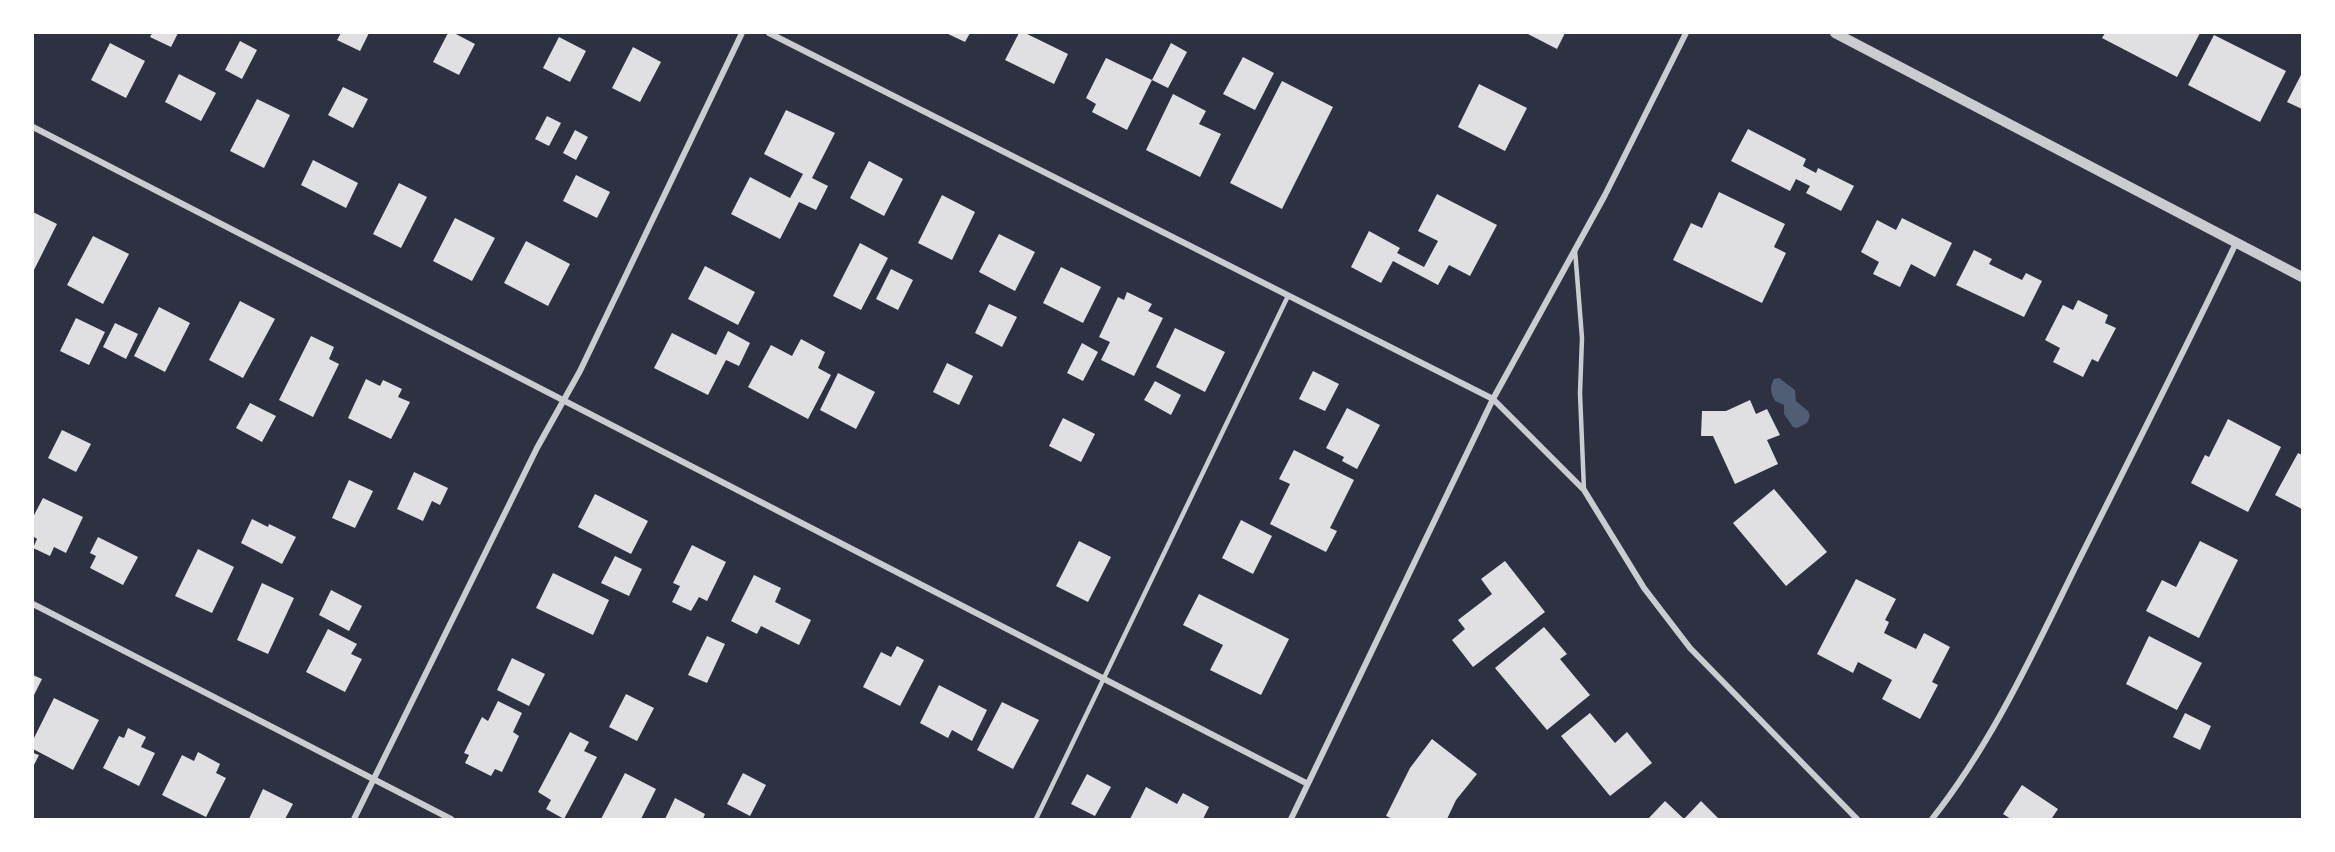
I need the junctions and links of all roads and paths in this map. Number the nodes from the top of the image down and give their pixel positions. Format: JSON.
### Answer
{"nodes":[{"id":1,"x":742,"y":33,"type":"edge"},
{"id":2,"x":769,"y":33,"type":"edge"},
{"id":3,"x":1686,"y":33,"type":"edge"},
{"id":4,"x":1835,"y":33,"type":"edge"},
{"id":5,"x":33,"y":127,"type":"edge"},
{"id":6,"x":2236,"y":243,"type":"junction"},
{"id":7,"x":1575,"y":250,"type":"junction"},
{"id":8,"x":2302,"y":277,"type":"edge"},
{"id":9,"x":1288,"y":296,"type":"junction"},
{"id":10,"x":1493,"y":399,"type":"junction"},
{"id":11,"x":563,"y":400,"type":"junction"},
{"id":12,"x":1584,"y":490,"type":"junction"},
{"id":13,"x":33,"y":604,"type":"edge"},
{"id":14,"x":1105,"y":680,"type":"junction"},
{"id":15,"x":374,"y":780,"type":"junction"},
{"id":16,"x":1308,"y":784,"type":"junction"},
{"id":17,"x":354,"y":819,"type":"edge"},
{"id":18,"x":451,"y":819,"type":"edge"},
{"id":19,"x":1036,"y":819,"type":"edge"},
{"id":20,"x":1291,"y":819,"type":"edge"},
{"id":21,"x":1857,"y":819,"type":"edge"},
{"id":22,"x":1932,"y":819,"type":"edge"}],
"edges":[{"from":1,"to":11,"type":"street"},
{"from":2,"to":9,"type":"street"},
{"from":3,"to":7,"type":"street"},
{"from":4,"to":6,"type":"street"},
{"from":5,"to":11,"type":"street"},
{"from":6,"to":8,"type":"street"},
{"from":6,"to":22,"type":"street"},
{"from":7,"to":10,"type":"street"},
{"from":7,"to":12,"type":"lane"},
{"from":9,"to":10,"type":"street"},
{"from":9,"to":14,"type":"lane"},
{"from":10,"to":12,"type":"street"},
{"from":10,"to":16,"type":"street"},
{"from":11,"to":14,"type":"street"},
{"from":11,"to":15,"type":"street"},
{"from":12,"to":21,"type":"street"},
{"from":13,"to":15,"type":"street"},
{"from":14,"to":16,"type":"street"},
{"from":14,"to":19,"type":"lane"},
{"from":15,"to":17,"type":"street"},
{"from":15,"to":18,"type":"street"},
{"from":16,"to":20,"type":"street"}]}
